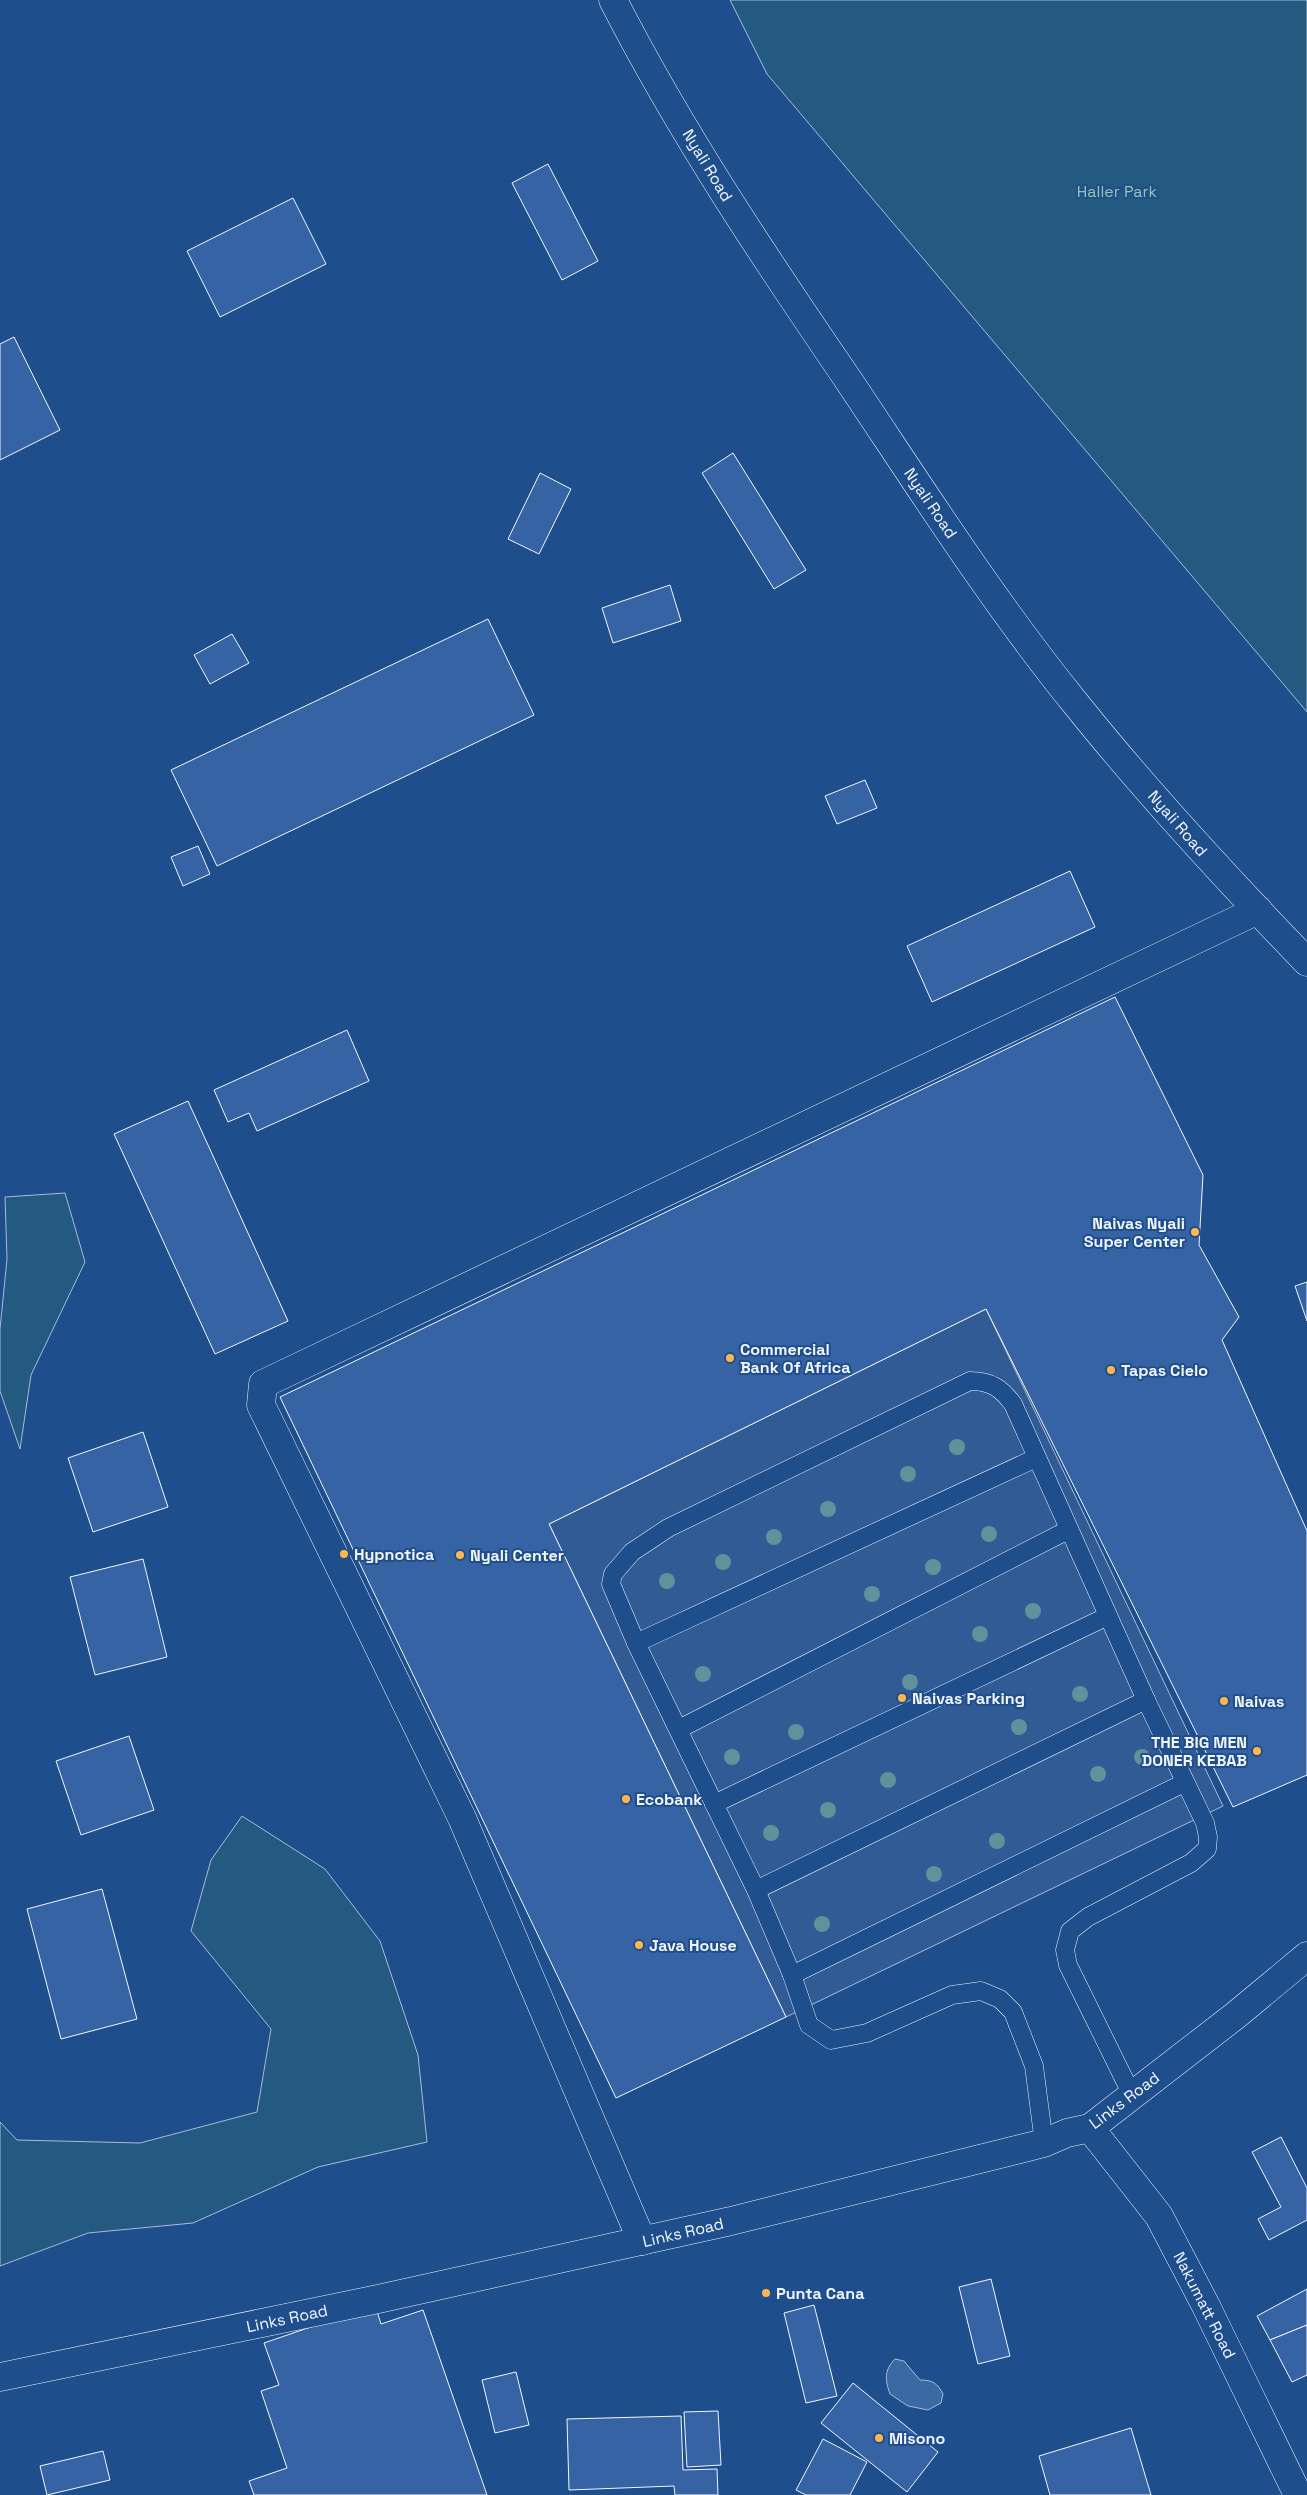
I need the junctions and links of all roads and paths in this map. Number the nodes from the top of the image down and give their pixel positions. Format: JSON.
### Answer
{"nodes":[{"id":1,"x":613,"y":0,"type":"edge"},
{"id":2,"x":1258,"y":910,"type":"junction"},
{"id":3,"x":1307,"y":962,"type":"edge"},
{"id":4,"x":1036,"y":1458,"type":"junction"},
{"id":5,"x":1068,"y":1530,"type":"junction"},
{"id":6,"x":1108,"y":1616,"type":"junction"},
{"id":7,"x":636,"y":1643,"type":"junction"},
{"id":8,"x":1146,"y":1700,"type":"junction"},
{"id":9,"x":679,"y":1729,"type":"junction"},
{"id":10,"x":1184,"y":1783,"type":"junction"},
{"id":11,"x":714,"y":1804,"type":"junction"},
{"id":12,"x":756,"y":1890,"type":"junction"},
{"id":13,"x":1305,"y":1961,"type":"edge"},
{"id":14,"x":792,"y":1975,"type":"junction"},
{"id":15,"x":1132,"y":2095,"type":"junction"},
{"id":16,"x":1090,"y":2128,"type":"junction"},
{"id":17,"x":1044,"y":2143,"type":"junction"},
{"id":18,"x":642,"y":2241,"type":"junction"},
{"id":19,"x":0,"y":2377,"type":"edge"},
{"id":20,"x":1298,"y":2495,"type":"edge"}],
"edges":[{"from":1,"to":2,"type":"main road","name":"Nyali Road"},
{"from":2,"to":3,"type":"main road","name":"Nyali Road"},
{"from":2,"to":18,"type":"main road"},
{"from":4,"to":5,"type":"lane"},
{"from":4,"to":7,"type":"lane"},
{"from":4,"to":7,"type":"lane"},
{"from":5,"to":6,"type":"lane"},
{"from":5,"to":9,"type":"lane"},
{"from":6,"to":8,"type":"lane"},
{"from":6,"to":11,"type":"lane"},
{"from":7,"to":9,"type":"lane"},
{"from":8,"to":10,"type":"lane"},
{"from":8,"to":12,"type":"lane"},
{"from":9,"to":11,"type":"lane"},
{"from":10,"to":14,"type":"lane"},
{"from":10,"to":15,"type":"lane"},
{"from":11,"to":12,"type":"lane"},
{"from":12,"to":14,"type":"lane"},
{"from":13,"to":15,"type":"main road","name":"Links Road"},
{"from":14,"to":17,"type":"lane"},
{"from":15,"to":16,"type":"main road","name":"Links Road"},
{"from":16,"to":17,"type":"main road","name":"Links Road"},
{"from":16,"to":20,"type":"main road","name":"Nakumatt Road"},
{"from":17,"to":18,"type":"main road","name":"Links Road"},
{"from":18,"to":19,"type":"main road","name":"Links Road"}]}
